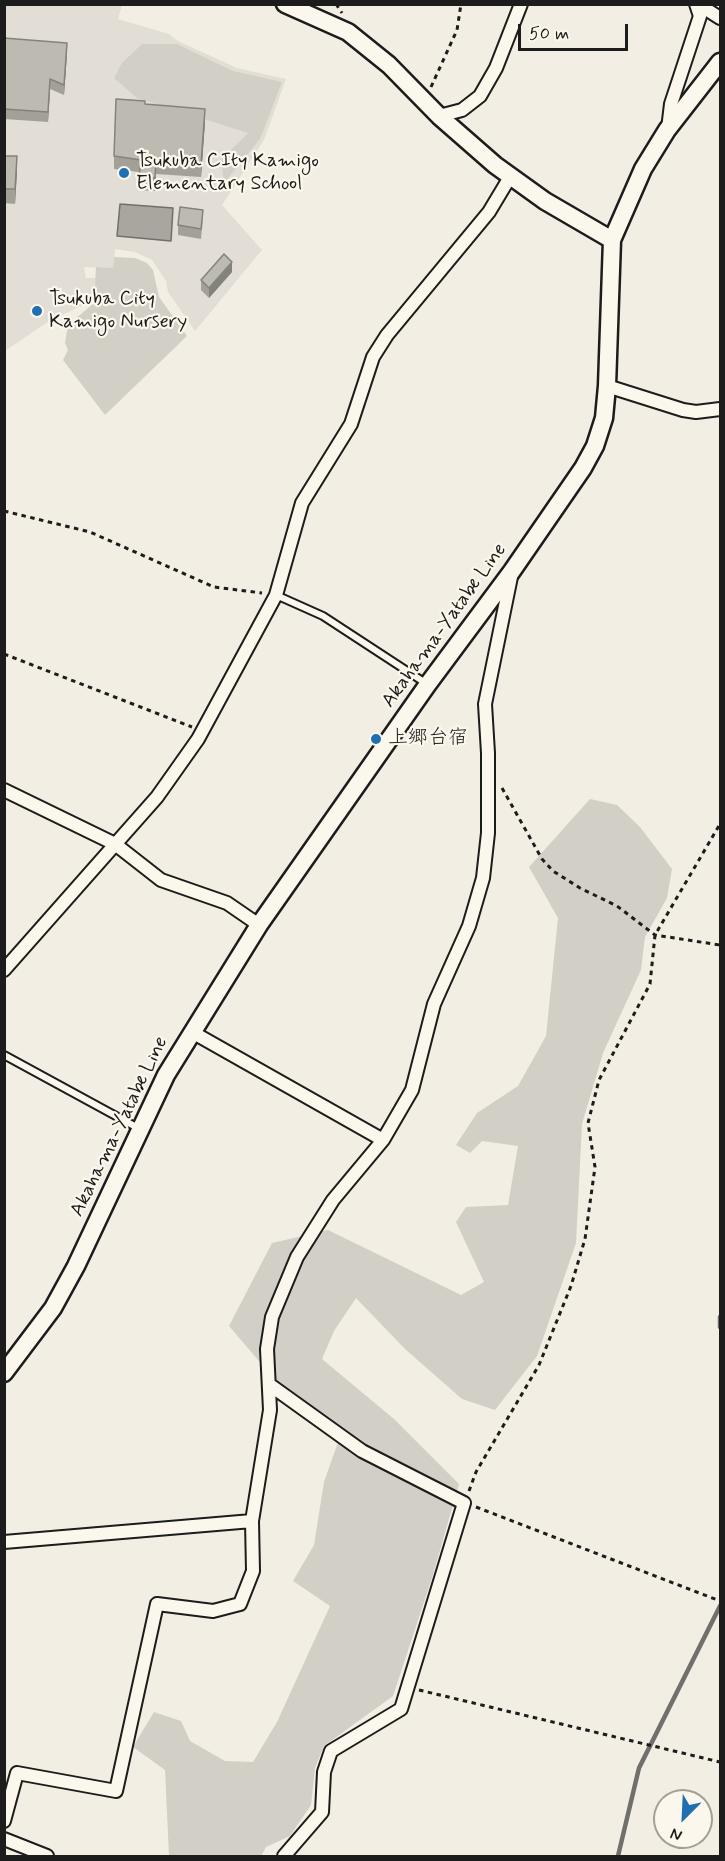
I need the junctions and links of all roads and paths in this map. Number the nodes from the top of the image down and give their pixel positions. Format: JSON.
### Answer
{"nodes":[{"id":1,"x":285,"y":4,"type":"edge"},
{"id":2,"x":461,"y":4,"type":"edge"},
{"id":3,"x":521,"y":4,"type":"edge"},
{"id":4,"x":697,"y":4,"type":"edge"},
{"id":5,"x":720,"y":18,"type":"edge"},
{"id":6,"x":720,"y":62,"type":"edge"},
{"id":7,"x":421,"y":97,"type":"junction"},
{"id":8,"x":439,"y":116,"type":"junction"},
{"id":9,"x":667,"y":130,"type":"junction"},
{"id":10,"x":510,"y":177,"type":"junction"},
{"id":11,"x":612,"y":240,"type":"junction"},
{"id":12,"x":607,"y":386,"type":"junction"},
{"id":13,"x":720,"y":409,"type":"edge"},
{"id":14,"x":4,"y":511,"type":"edge"},
{"id":15,"x":512,"y":571,"type":"junction"},
{"id":16,"x":276,"y":595,"type":"junction"},
{"id":17,"x":4,"y":654,"type":"edge"},
{"id":18,"x":428,"y":684,"type":"junction"},
{"id":19,"x":202,"y":731,"type":"junction"},
{"id":20,"x":500,"y":784,"type":"dead end"},
{"id":21,"x":4,"y":790,"type":"edge"},
{"id":22,"x":720,"y":824,"type":"edge"},
{"id":23,"x":115,"y":844,"type":"junction"},
{"id":24,"x":259,"y":926,"type":"junction"},
{"id":25,"x":655,"y":935,"type":"junction"},
{"id":26,"x":720,"y":945,"type":"edge"},
{"id":27,"x":9,"y":956,"type":"edge"},
{"id":28,"x":4,"y":970,"type":"edge"},
{"id":29,"x":192,"y":1032,"type":"junction"},
{"id":30,"x":4,"y":1055,"type":"edge"},
{"id":31,"x":139,"y":1129,"type":"junction"},
{"id":32,"x":383,"y":1140,"type":"junction"},
{"id":33,"x":4,"y":1373,"type":"edge"},
{"id":34,"x":270,"y":1385,"type":"junction"},
{"id":35,"x":464,"y":1503,"type":"junction"},
{"id":36,"x":252,"y":1521,"type":"junction"},
{"id":37,"x":4,"y":1542,"type":"edge"},
{"id":38,"x":720,"y":1601,"type":"edge"},
{"id":39,"x":409,"y":1688,"type":"junction"},
{"id":40,"x":720,"y":1762,"type":"edge"},
{"id":41,"x":4,"y":1821,"type":"edge"},
{"id":42,"x":4,"y":1839,"type":"edge"},
{"id":43,"x":46,"y":1857,"type":"edge"},
{"id":44,"x":284,"y":1857,"type":"edge"}],
"edges":[{"from":1,"to":7,"type":"main road"},
{"from":2,"to":7,"type":"path"},
{"from":3,"to":8,"type":"street"},
{"from":4,"to":5,"type":"street"},
{"from":4,"to":9,"type":"street"},
{"from":6,"to":9,"type":"main road","name":"Akahama-Yatabe Line"},
{"from":7,"to":8,"type":"main road"},
{"from":8,"to":10,"type":"main road"},
{"from":9,"to":11,"type":"main road","name":"Akahama-Yatabe Line"},
{"from":10,"to":11,"type":"main road"},
{"from":10,"to":16,"type":"street"},
{"from":11,"to":12,"type":"main road","name":"Akahama-Yatabe Line"},
{"from":12,"to":13,"type":"street"},
{"from":12,"to":15,"type":"main road","name":"Akahama-Yatabe Line"},
{"from":14,"to":16,"type":"path"},
{"from":15,"to":18,"type":"main road","name":"Akahama-Yatabe Line"},
{"from":15,"to":32,"type":"street"},
{"from":16,"to":18,"type":"lane"},
{"from":16,"to":19,"type":"street"},
{"from":17,"to":19,"type":"path"},
{"from":18,"to":24,"type":"main road","name":"Akahama-Yatabe Line"},
{"from":19,"to":23,"type":"street"},
{"from":20,"to":25,"type":"path"},
{"from":21,"to":23,"type":"street"},
{"from":22,"to":25,"type":"path"},
{"from":23,"to":24,"type":"street"},
{"from":23,"to":27,"type":"street"},
{"from":24,"to":29,"type":"main road","name":"Akahama-Yatabe Line"},
{"from":25,"to":26,"type":"path"},
{"from":25,"to":35,"type":"path"},
{"from":27,"to":28,"type":"street"},
{"from":29,"to":31,"type":"main road","name":"Akahama-Yatabe Line"},
{"from":29,"to":32,"type":"street"},
{"from":30,"to":31,"type":"lane"},
{"from":31,"to":33,"type":"main road","name":"Akahama-Yatabe Line"},
{"from":32,"to":34,"type":"street"},
{"from":34,"to":35,"type":"street"},
{"from":34,"to":36,"type":"street"},
{"from":35,"to":38,"type":"path"},
{"from":35,"to":39,"type":"street"},
{"from":36,"to":37,"type":"street"},
{"from":36,"to":41,"type":"street"},
{"from":39,"to":40,"type":"path"},
{"from":39,"to":44,"type":"street"},
{"from":42,"to":43,"type":"street"}]}
